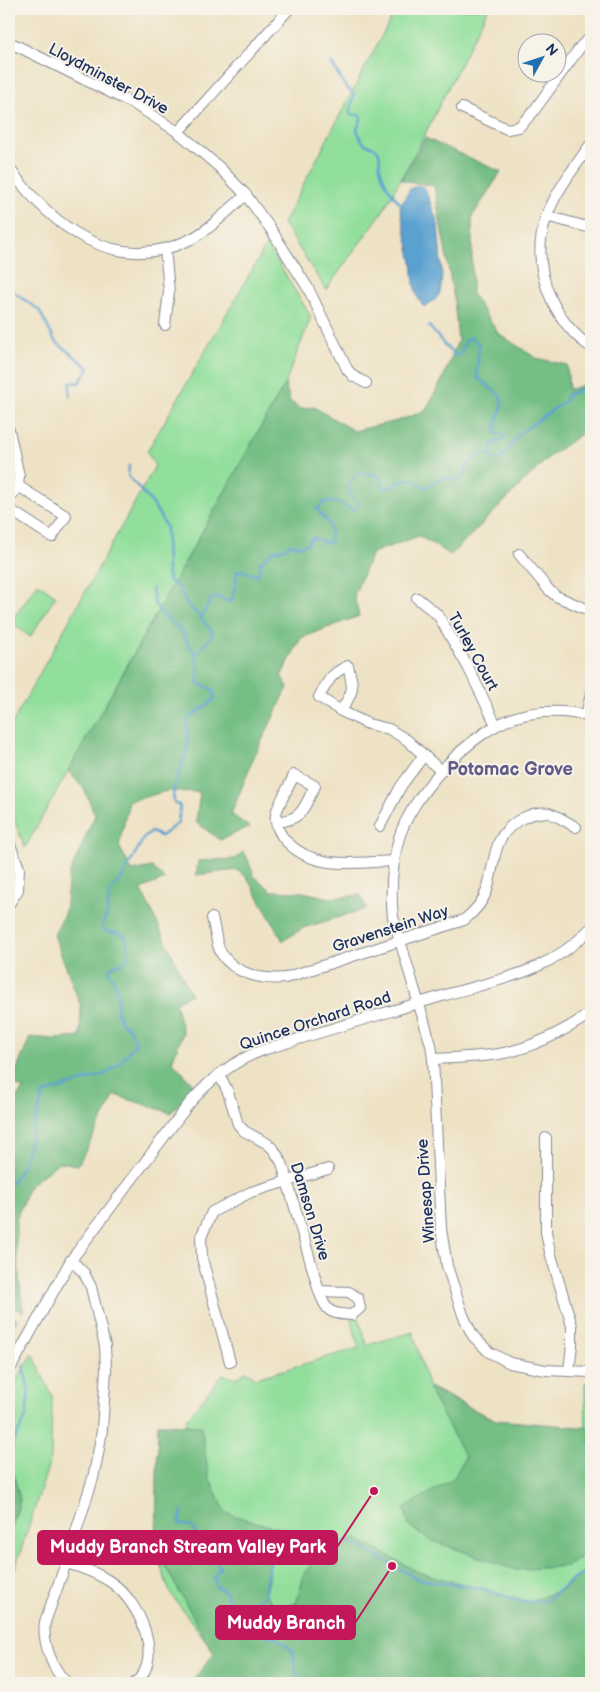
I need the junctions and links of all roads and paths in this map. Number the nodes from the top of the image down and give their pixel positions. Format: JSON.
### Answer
{"nodes":[{"id":1,"x":289,"y":9,"type":"edge"},
{"id":2,"x":591,"y":37,"type":"edge"},
{"id":3,"x":9,"y":42,"type":"edge"},
{"id":4,"x":462,"y":108,"type":"dead end"},
{"id":5,"x":178,"y":132,"type":"junction"},
{"id":6,"x":591,"y":144,"type":"edge"},
{"id":7,"x":9,"y":168,"type":"edge"},
{"id":8,"x":246,"y":195,"type":"junction"},
{"id":9,"x":546,"y":216,"type":"junction"},
{"id":10,"x":591,"y":228,"type":"edge"},
{"id":11,"x":165,"y":249,"type":"junction"},
{"id":12,"x":165,"y":325,"type":"dead end"},
{"id":13,"x":591,"y":347,"type":"edge"},
{"id":14,"x":366,"y":383,"type":"dead end"},
{"id":15,"x":9,"y":430,"type":"edge"},
{"id":16,"x":18,"y":486,"type":"junction"},
{"id":17,"x":9,"y":499,"type":"edge"},
{"id":18,"x":9,"y":508,"type":"edge"},
{"id":19,"x":519,"y":554,"type":"dead end"},
{"id":20,"x":417,"y":598,"type":"dead end"},
{"id":21,"x":591,"y":611,"type":"edge"},
{"id":22,"x":591,"y":694,"type":"edge"},
{"id":23,"x":341,"y":711,"type":"dead end"},
{"id":24,"x":589,"y":716,"type":"edge"},
{"id":25,"x":496,"y":725,"type":"junction"},
{"id":26,"x":424,"y":755,"type":"junction"},
{"id":27,"x":441,"y":771,"type":"junction"},
{"id":28,"x":277,"y":822,"type":"junction"},
{"id":29,"x":380,"y":826,"type":"dead end"},
{"id":30,"x":576,"y":827,"type":"dead end"},
{"id":31,"x":9,"y":842,"type":"edge"},
{"id":32,"x":394,"y":861,"type":"junction"},
{"id":33,"x":9,"y":904,"type":"edge"},
{"id":34,"x":212,"y":918,"type":"dead end"},
{"id":35,"x":591,"y":928,"type":"edge"},
{"id":36,"x":400,"y":941,"type":"junction"},
{"id":37,"x":420,"y":1002,"type":"junction"},
{"id":38,"x":591,"y":1013,"type":"edge"},
{"id":39,"x":433,"y":1059,"type":"junction"},
{"id":40,"x":219,"y":1074,"type":"junction"},
{"id":41,"x":546,"y":1138,"type":"dead end"},
{"id":42,"x":328,"y":1169,"type":"dead end"},
{"id":43,"x":288,"y":1181,"type":"junction"},
{"id":44,"x":71,"y":1260,"type":"junction"},
{"id":45,"x":319,"y":1291,"type":"dead end"},
{"id":46,"x":230,"y":1362,"type":"dead end"},
{"id":47,"x":9,"y":1371,"type":"edge"},
{"id":48,"x":568,"y":1371,"type":"junction"},
{"id":49,"x":591,"y":1372,"type":"edge"},
{"id":50,"x":66,"y":1563,"type":"junction"},
{"id":51,"x":67,"y":1683,"type":"edge"},
{"id":52,"x":135,"y":1683,"type":"edge"}],
"edges":[{"from":1,"to":5,"type":"street"},
{"from":2,"to":4,"type":"street"},
{"from":3,"to":5,"type":"street","name":"Lloydminster Drive"},
{"from":5,"to":8,"type":"street","name":"Lloydminster Drive"},
{"from":6,"to":9,"type":"street"},
{"from":7,"to":11,"type":"street"},
{"from":8,"to":11,"type":"street"},
{"from":8,"to":14,"type":"street","name":"Lloydminster Drive"},
{"from":9,"to":10,"type":"street"},
{"from":9,"to":13,"type":"street"},
{"from":11,"to":12,"type":"street"},
{"from":15,"to":16,"type":"street"},
{"from":16,"to":17,"type":"street"},
{"from":16,"to":18,"type":"street"},
{"from":19,"to":21,"type":"street"},
{"from":20,"to":25,"type":"street","name":"Turley Court"},
{"from":22,"to":24,"type":"street"},
{"from":23,"to":26,"type":"street"},
{"from":24,"to":25,"type":"street","name":"Winesap Drive"},
{"from":25,"to":27,"type":"street","name":"Winesap Drive"},
{"from":26,"to":27,"type":"street"},
{"from":26,"to":29,"type":"street"},
{"from":27,"to":32,"type":"street","name":"Winesap Drive"},
{"from":28,"to":28,"type":"street"},
{"from":28,"to":32,"type":"street"},
{"from":30,"to":36,"type":"street","name":"Gravenstein Way"},
{"from":31,"to":33,"type":"street"},
{"from":32,"to":36,"type":"street","name":"Winesap Drive"},
{"from":34,"to":36,"type":"street","name":"Gravenstein Way"},
{"from":35,"to":37,"type":"street","name":"Quince Orchard Road"},
{"from":36,"to":37,"type":"street","name":"Winesap Drive"},
{"from":37,"to":39,"type":"street","name":"Winesap Drive"},
{"from":37,"to":40,"type":"street","name":"Quince Orchard Road"},
{"from":38,"to":39,"type":"street"},
{"from":39,"to":48,"type":"street","name":"Winesap Drive"},
{"from":40,"to":43,"type":"street","name":"Damson Drive"},
{"from":40,"to":44,"type":"street","name":"Quince Orchard Road"},
{"from":41,"to":48,"type":"street"},
{"from":42,"to":43,"type":"street"},
{"from":43,"to":45,"type":"street","name":"Damson Drive"},
{"from":43,"to":46,"type":"street"},
{"from":44,"to":47,"type":"street","name":"Quince Orchard Road"},
{"from":44,"to":50,"type":"street"},
{"from":48,"to":49,"type":"street","name":"Winesap Drive"},
{"from":50,"to":51,"type":"street"},
{"from":50,"to":52,"type":"street"}]}
